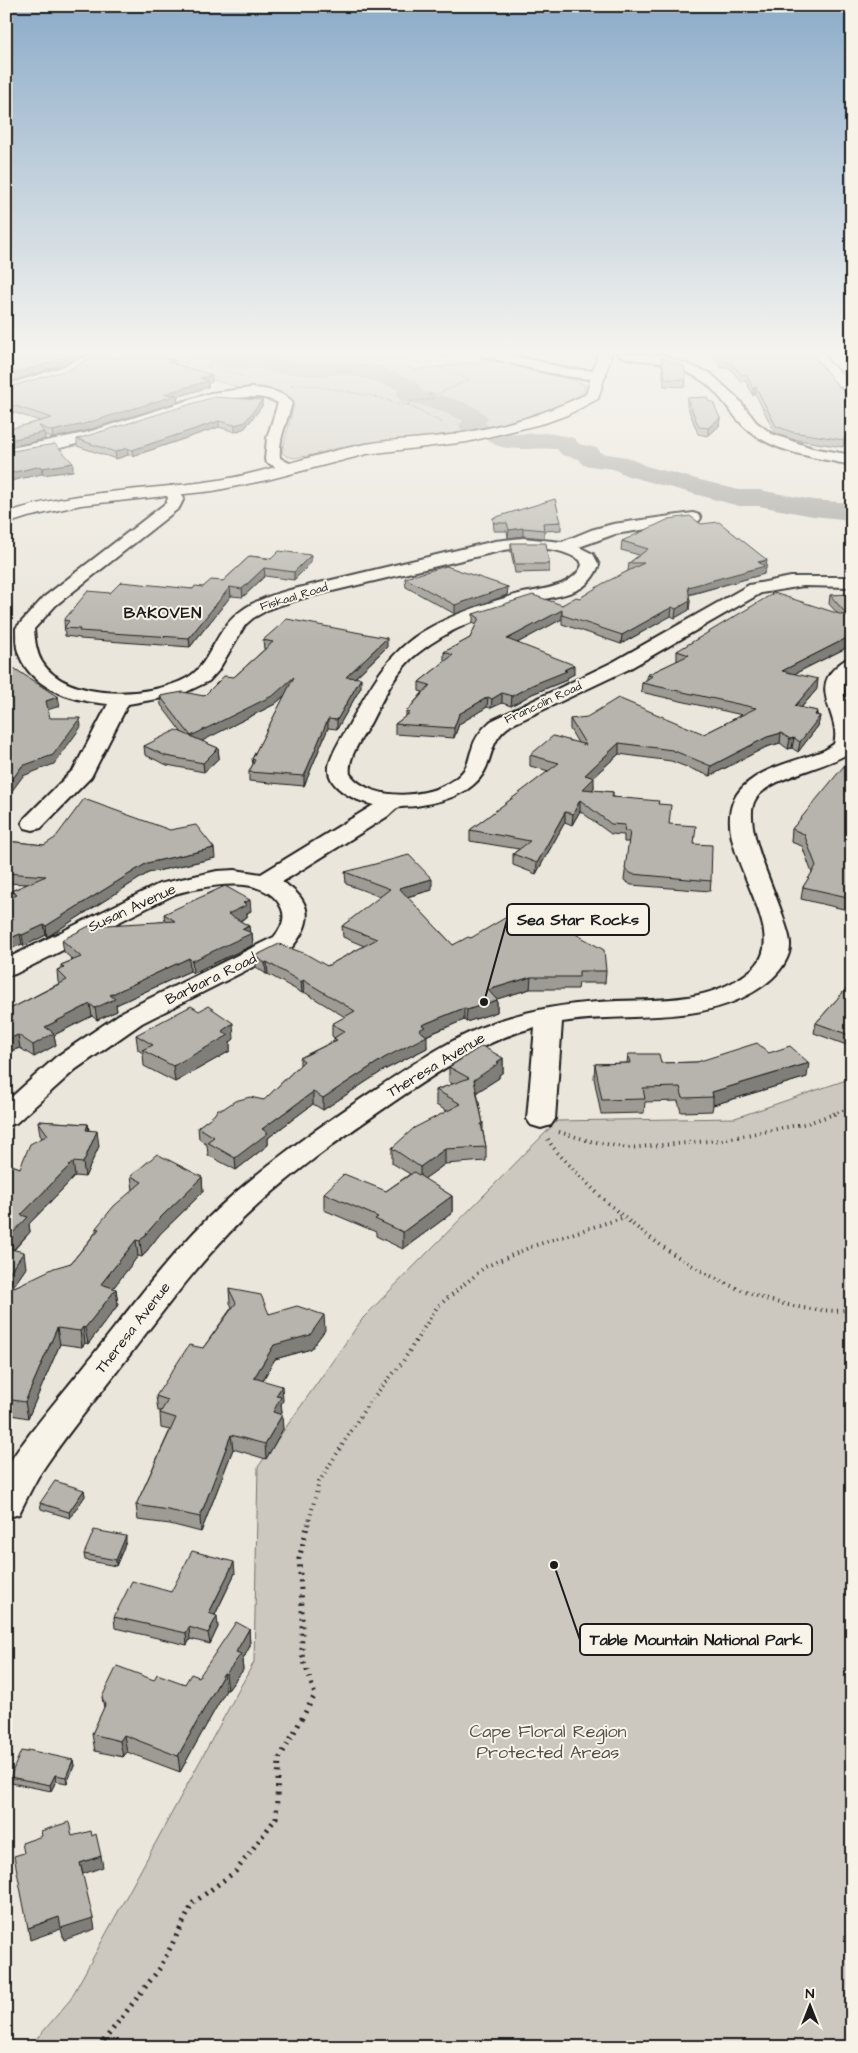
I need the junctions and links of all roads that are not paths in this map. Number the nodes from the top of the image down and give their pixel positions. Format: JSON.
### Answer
{"nodes":[{"id":1,"x":31,"y":449,"type":"edge"},
{"id":2,"x":272,"y":449,"type":"edge"},
{"id":3,"x":368,"y":449,"type":"edge"},
{"id":4,"x":800,"y":449,"type":"edge"},
{"id":5,"x":6,"y":454,"type":"edge"},
{"id":6,"x":852,"y":460,"type":"edge"},
{"id":7,"x":290,"y":469,"type":"junction"},
{"id":8,"x":172,"y":491,"type":"junction"},
{"id":9,"x":693,"y":518,"type":"edge"},
{"id":10,"x":6,"y":519,"type":"edge"},
{"id":11,"x":567,"y":546,"type":"junction"},
{"id":12,"x":852,"y":582,"type":"edge"},
{"id":13,"x":16,"y":629,"type":"edge"},
{"id":14,"x":852,"y":663,"type":"edge"},
{"id":15,"x":121,"y":699,"type":"junction"},
{"id":16,"x":392,"y":801,"type":"junction"},
{"id":17,"x":33,"y":823,"type":"dead end"},
{"id":18,"x":265,"y":882,"type":"junction"},
{"id":19,"x":6,"y":968,"type":"edge"},
{"id":20,"x":549,"y":1016,"type":"junction"},
{"id":21,"x":6,"y":1117,"type":"edge"},
{"id":22,"x":542,"y":1122,"type":"road end"},
{"id":23,"x":6,"y":1504,"type":"edge"}],
"edges":[{"from":1,"to":5,"type":"street"},
{"from":2,"to":7,"type":"street"},
{"from":3,"to":7,"type":"main road"},
{"from":4,"to":6,"type":"street"},
{"from":7,"to":8,"type":"main road"},
{"from":8,"to":10,"type":"main road"},
{"from":8,"to":13,"type":"street","name":"Fiskaal Road"},
{"from":9,"to":11,"type":"street","name":"Fiskaal Road"},
{"from":11,"to":15,"type":"street","name":"Fiskaal Road"},
{"from":11,"to":16,"type":"street","name":"Francolin Road"},
{"from":12,"to":16,"type":"street","name":"Francolin Road"},
{"from":13,"to":15,"type":"street","name":"Fiskaal Road"},
{"from":14,"to":20,"type":"street","name":"Theresa Avenue"},
{"from":15,"to":17,"type":"street"},
{"from":16,"to":18,"type":"street"},
{"from":18,"to":19,"type":"street","name":"Susan Avenue"},
{"from":18,"to":21,"type":"street","name":"Barbara Road"},
{"from":20,"to":22,"type":"street"},
{"from":20,"to":23,"type":"street","name":"Theresa Avenue"}]}
